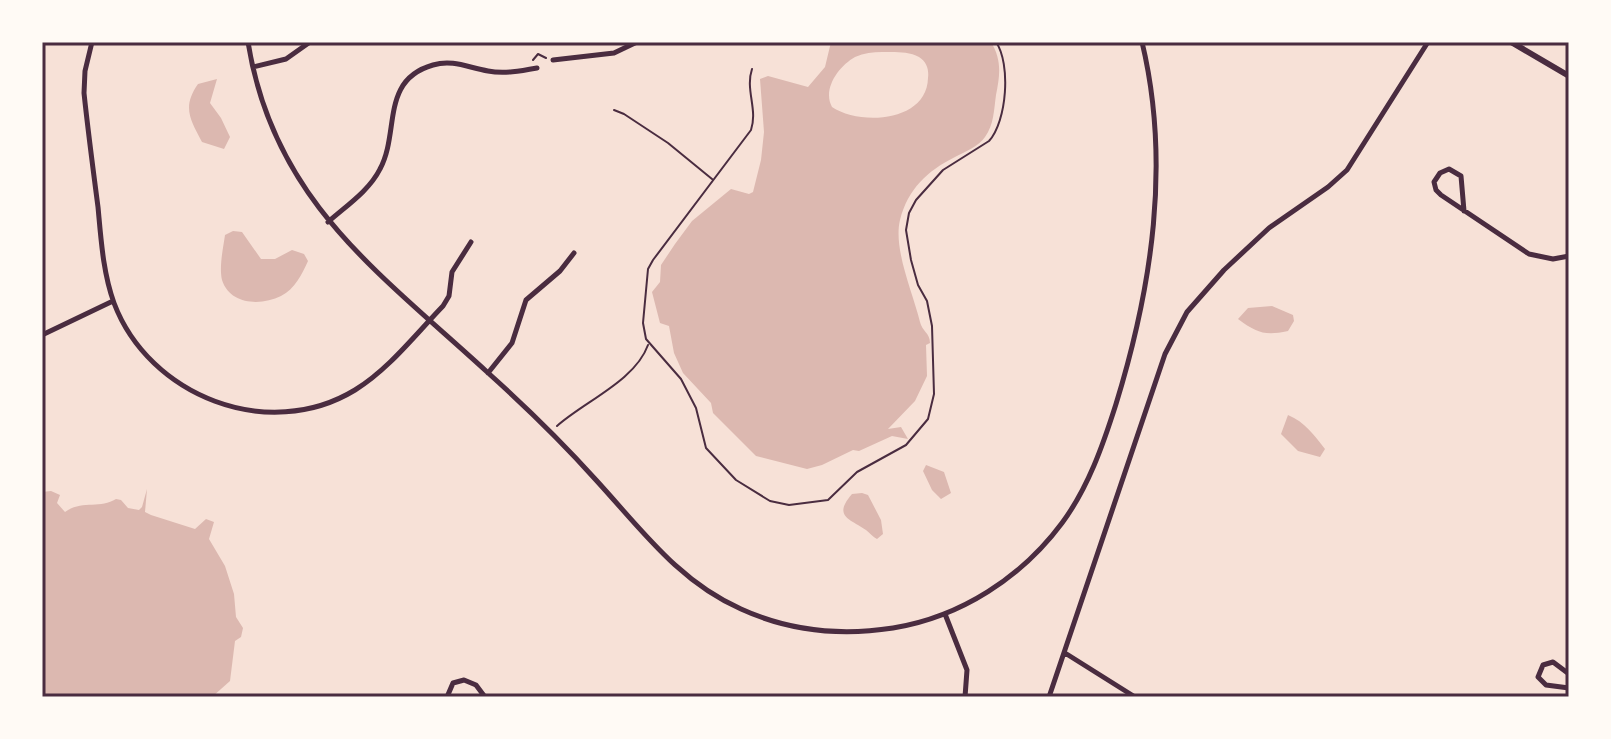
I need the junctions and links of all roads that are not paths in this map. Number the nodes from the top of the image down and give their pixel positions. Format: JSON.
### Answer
{"nodes":[{"id":1,"x":92,"y":42,"type":"edge"},
{"id":2,"x":248,"y":42,"type":"edge"},
{"id":3,"x":310,"y":42,"type":"edge"},
{"id":4,"x":637,"y":42,"type":"edge"},
{"id":5,"x":1142,"y":42,"type":"edge"},
{"id":6,"x":1428,"y":42,"type":"edge"},
{"id":7,"x":1511,"y":42,"type":"edge"},
{"id":8,"x":553,"y":60,"type":"dead end"},
{"id":9,"x":253,"y":67,"type":"junction"},
{"id":10,"x":537,"y":68,"type":"dead end"},
{"id":11,"x":1569,"y":76,"type":"edge"},
{"id":12,"x":1464,"y":211,"type":"junction"},
{"id":13,"x":328,"y":222,"type":"junction"},
{"id":14,"x":471,"y":242,"type":"dead end"},
{"id":15,"x":574,"y":253,"type":"dead end"},
{"id":16,"x":1569,"y":256,"type":"edge"},
{"id":17,"x":113,"y":301,"type":"junction"},
{"id":18,"x":430,"y":320,"type":"junction"},
{"id":19,"x":42,"y":335,"type":"edge"},
{"id":20,"x":488,"y":373,"type":"junction"},
{"id":21,"x":945,"y":614,"type":"junction"},
{"id":22,"x":1065,"y":653,"type":"junction"},
{"id":23,"x":1569,"y":674,"type":"edge"},
{"id":24,"x":1569,"y":688,"type":"edge"},
{"id":25,"x":447,"y":697,"type":"edge"},
{"id":26,"x":485,"y":697,"type":"edge"},
{"id":27,"x":965,"y":697,"type":"edge"},
{"id":28,"x":1049,"y":697,"type":"edge"},
{"id":29,"x":1135,"y":697,"type":"edge"}],
"edges":[{"from":1,"to":17,"type":"street"},
{"from":2,"to":9,"type":"street"},
{"from":3,"to":9,"type":"street"},
{"from":4,"to":8,"type":"street"},
{"from":5,"to":21,"type":"street"},
{"from":6,"to":22,"type":"street"},
{"from":7,"to":11,"type":"street"},
{"from":9,"to":13,"type":"street"},
{"from":10,"to":13,"type":"street"},
{"from":12,"to":12,"type":"street"},
{"from":12,"to":16,"type":"street"},
{"from":13,"to":18,"type":"street"},
{"from":14,"to":18,"type":"street"},
{"from":15,"to":20,"type":"street"},
{"from":17,"to":18,"type":"street"},
{"from":17,"to":19,"type":"street"},
{"from":18,"to":20,"type":"street"},
{"from":20,"to":21,"type":"street"},
{"from":21,"to":27,"type":"street"},
{"from":22,"to":28,"type":"street"},
{"from":22,"to":29,"type":"street"},
{"from":23,"to":24,"type":"street"},
{"from":25,"to":26,"type":"street"}]}
